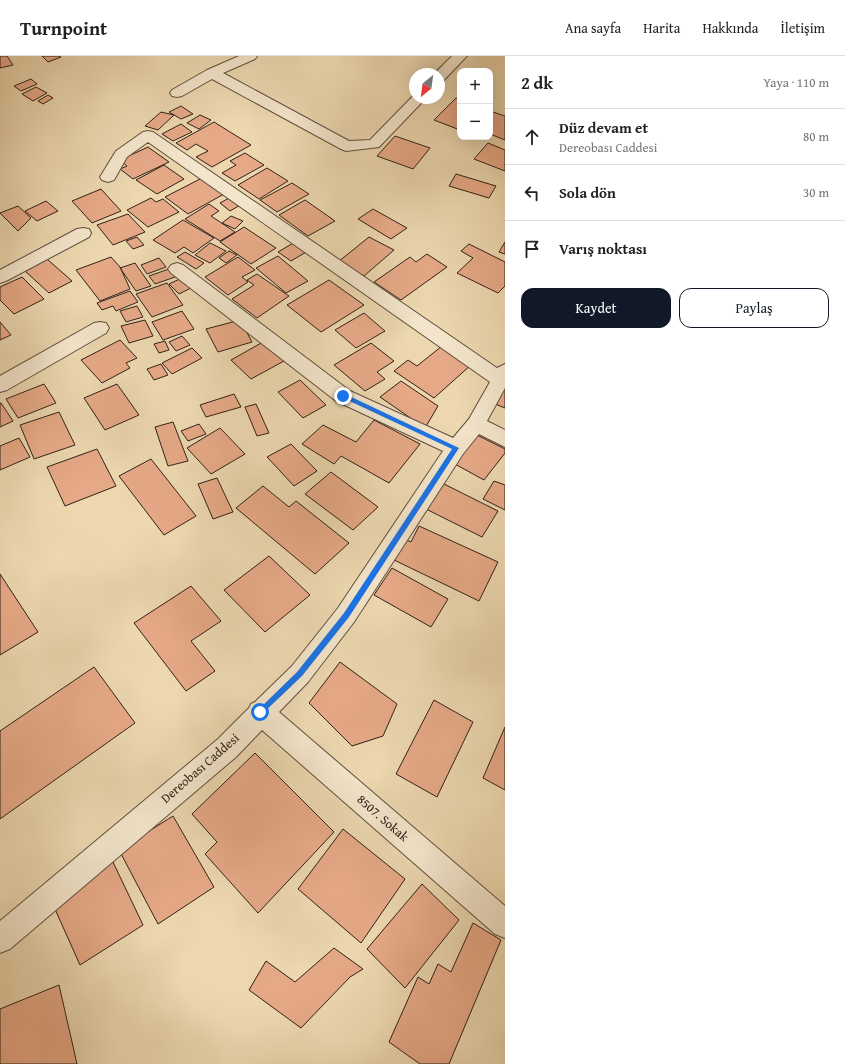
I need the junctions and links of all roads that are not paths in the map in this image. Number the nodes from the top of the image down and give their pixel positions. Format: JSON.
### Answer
{"nodes":[{"id":1,"x":250,"y":56,"type":"edge"},
{"id":2,"x":460,"y":56,"type":"edge"},
{"id":3,"x":445,"y":71,"type":"edge"},
{"id":4,"x":212,"y":73,"type":"junction"},
{"id":5,"x":177,"y":93,"type":"dead end"},
{"id":6,"x":413,"y":104,"type":"edge"},
{"id":7,"x":108,"y":177,"type":"dead end"},
{"id":8,"x":83,"y":233,"type":"dead end"},
{"id":9,"x":177,"y":269,"type":"dead end"},
{"id":10,"x":0,"y":277,"type":"edge"},
{"id":11,"x":100,"y":328,"type":"dead end"},
{"id":12,"x":503,"y":376,"type":"edge"},
{"id":13,"x":0,"y":384,"type":"edge"},
{"id":14,"x":476,"y":424,"type":"junction"},
{"id":15,"x":505,"y":439,"type":"edge"},
{"id":16,"x":456,"y":448,"type":"junction"},
{"id":17,"x":260,"y":712,"type":"junction"},
{"id":18,"x":505,"y":924,"type":"edge"},
{"id":19,"x":0,"y":939,"type":"edge"}],
"edges":[{"from":1,"to":4,"type":"street"},
{"from":2,"to":3,"type":"street"},
{"from":4,"to":5,"type":"street"},
{"from":4,"to":6,"type":"street"},
{"from":7,"to":12,"type":"street"},
{"from":8,"to":10,"type":"street"},
{"from":9,"to":16,"type":"street"},
{"from":11,"to":13,"type":"street"},
{"from":12,"to":14,"type":"street","name":"Dereobası Caddesi"},
{"from":14,"to":15,"type":"street"},
{"from":14,"to":16,"type":"street","name":"Dereobası Caddesi"},
{"from":16,"to":17,"type":"street","name":"Dereobası Caddesi"},
{"from":17,"to":18,"type":"street","name":"8507. Sokak"},
{"from":17,"to":19,"type":"street","name":"Dereobası Caddesi"}]}
